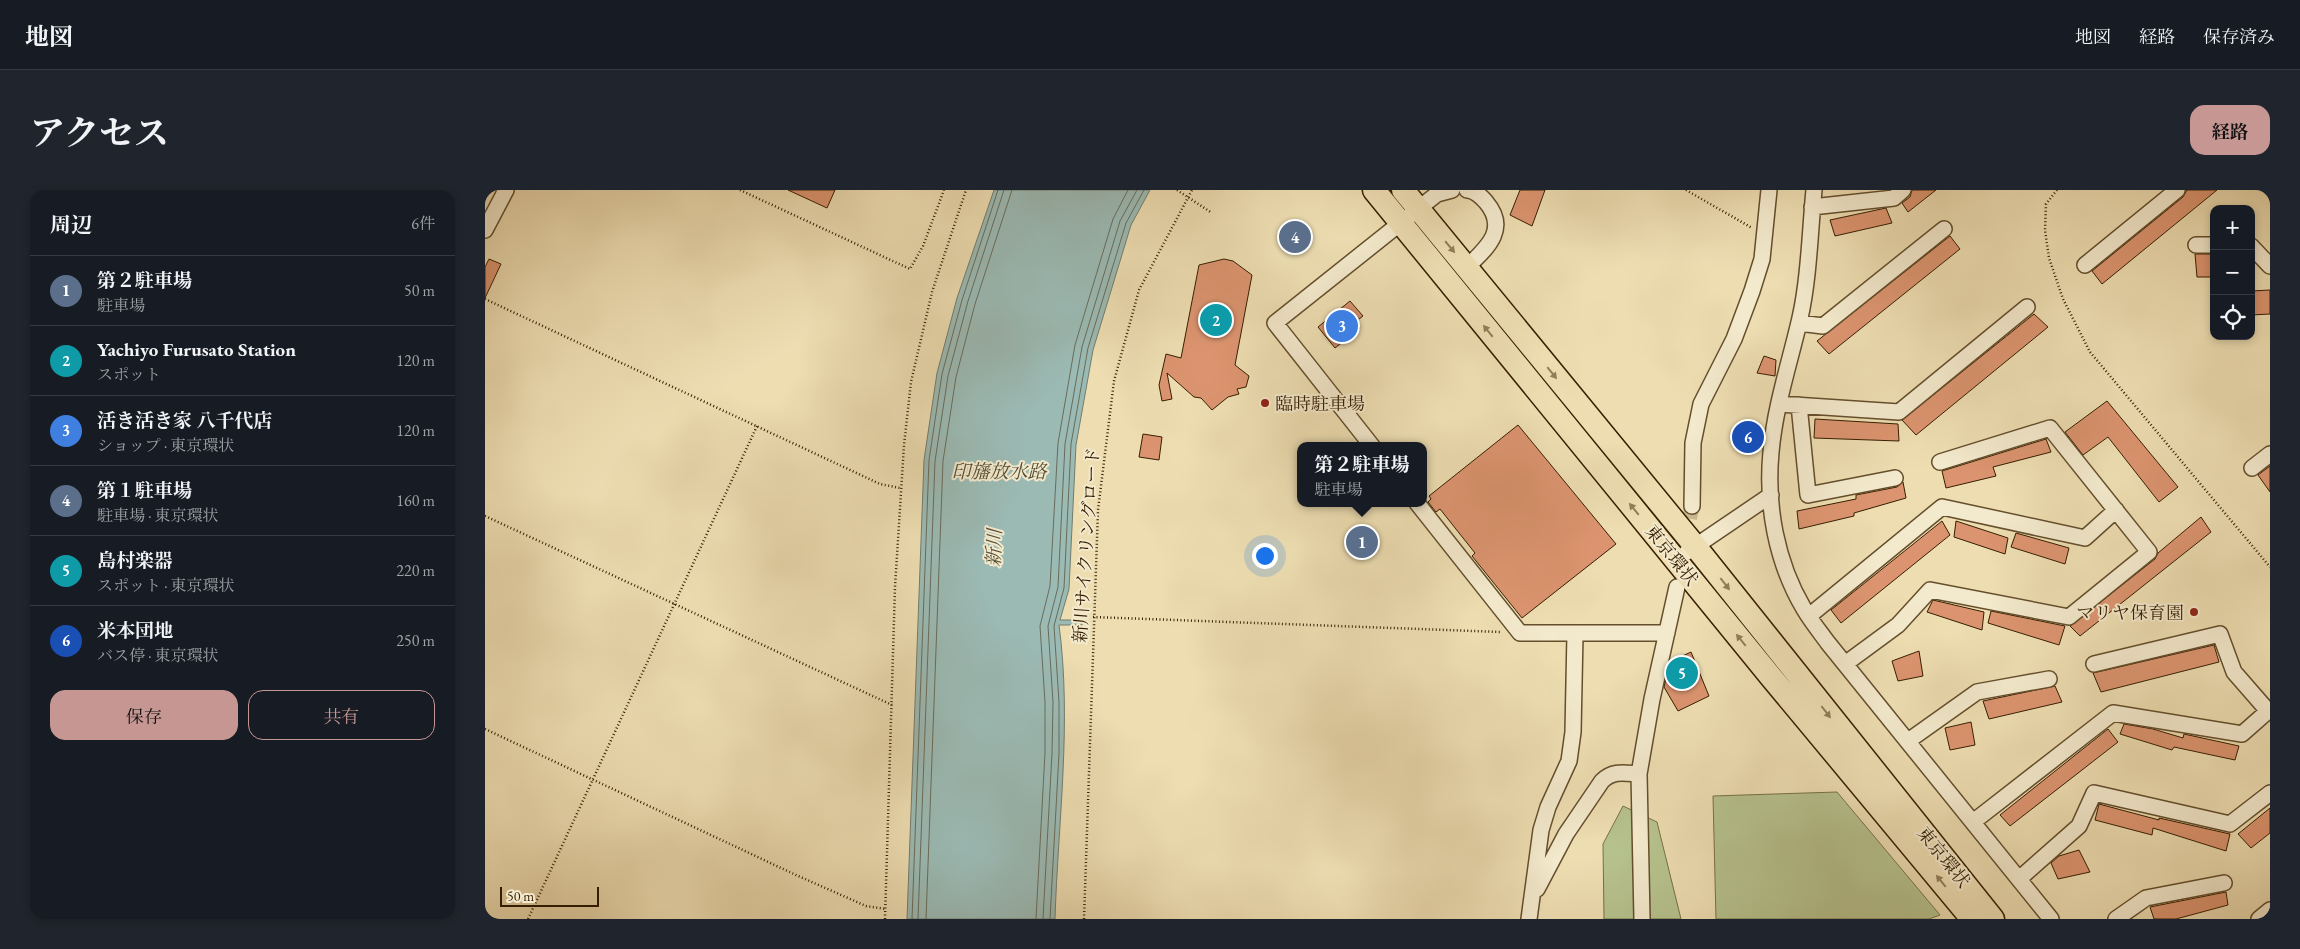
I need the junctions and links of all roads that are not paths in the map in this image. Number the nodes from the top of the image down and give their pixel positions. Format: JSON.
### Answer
{"nodes":[{"id":1,"x":506,"y":190,"type":"edge"},
{"id":2,"x":1375,"y":190,"type":"edge"},
{"id":3,"x":1403,"y":190,"type":"edge"},
{"id":4,"x":1452,"y":190,"type":"edge"},
{"id":5,"x":1467,"y":190,"type":"edge"},
{"id":6,"x":1769,"y":190,"type":"edge"},
{"id":7,"x":1814,"y":190,"type":"edge"},
{"id":8,"x":1903,"y":190,"type":"edge"},
{"id":9,"x":2177,"y":190,"type":"edge"},
{"id":10,"x":1812,"y":208,"type":"junction"},
{"id":11,"x":1419,"y":210,"type":"junction"},
{"id":12,"x":1401,"y":224,"type":"junction"},
{"id":13,"x":1944,"y":229,"type":"dead end"},
{"id":14,"x":485,"y":230,"type":"edge"},
{"id":15,"x":2196,"y":245,"type":"dead end"},
{"id":16,"x":2210,"y":245,"type":"edge"},
{"id":17,"x":2255,"y":250,"type":"edge"},
{"id":18,"x":2085,"y":265,"type":"dead end"},
{"id":19,"x":2270,"y":266,"type":"edge"},
{"id":20,"x":1467,"y":267,"type":"junction"},
{"id":21,"x":2027,"y":308,"type":"dead end"},
{"id":22,"x":1799,"y":323,"type":"junction"},
{"id":23,"x":1779,"y":404,"type":"junction"},
{"id":24,"x":1799,"y":405,"type":"junction"},
{"id":25,"x":1369,"y":442,"type":"edge"},
{"id":26,"x":2270,"y":454,"type":"edge"},
{"id":27,"x":1940,"y":462,"type":"dead end"},
{"id":28,"x":2252,"y":468,"type":"dead end"},
{"id":29,"x":1895,"y":478,"type":"dead end"},
{"id":30,"x":1771,"y":495,"type":"junction"},
{"id":31,"x":1692,"y":506,"type":"tunnel mouth"},
{"id":32,"x":1420,"y":507,"type":"edge"},
{"id":33,"x":2116,"y":510,"type":"junction"},
{"id":34,"x":1695,"y":546,"type":"junction"},
{"id":35,"x":1676,"y":560,"type":"junction"},
{"id":36,"x":1677,"y":587,"type":"dead end"},
{"id":37,"x":1809,"y":616,"type":"junction"},
{"id":38,"x":1667,"y":632,"type":"junction"},
{"id":39,"x":1575,"y":634,"type":"junction"},
{"id":40,"x":1845,"y":664,"type":"junction"},
{"id":41,"x":2094,"y":664,"type":"dead end"},
{"id":42,"x":2049,"y":680,"type":"dead end"},
{"id":43,"x":2269,"y":712,"type":"edge"},
{"id":44,"x":1908,"y":741,"type":"junction"},
{"id":45,"x":1639,"y":774,"type":"junction"},
{"id":46,"x":2270,"y":793,"type":"edge"},
{"id":47,"x":1973,"y":822,"type":"junction"},
{"id":48,"x":2019,"y":879,"type":"junction"},
{"id":49,"x":2224,"y":883,"type":"dead end"},
{"id":50,"x":1532,"y":902,"type":"junction"},
{"id":51,"x":2270,"y":910,"type":"edge"},
{"id":52,"x":1529,"y":919,"type":"edge"},
{"id":53,"x":1642,"y":919,"type":"edge"},
{"id":54,"x":1972,"y":919,"type":"edge"},
{"id":55,"x":1993,"y":919,"type":"edge"},
{"id":56,"x":2051,"y":919,"type":"edge"},
{"id":57,"x":2116,"y":919,"type":"edge"},
{"id":58,"x":2259,"y":919,"type":"edge"}],
"edges":[{"from":1,"to":14,"type":"street"},
{"from":2,"to":12,"type":"highway","name":"東京環状"},
{"from":3,"to":11,"type":"highway","name":"東京環状"},
{"from":4,"to":11,"type":"street"},
{"from":5,"to":20,"type":"street"},
{"from":6,"to":31,"type":"street"},
{"from":7,"to":10,"type":"street"},
{"from":8,"to":10,"type":"street"},
{"from":9,"to":18,"type":"street"},
{"from":10,"to":22,"type":"street"},
{"from":11,"to":12,"type":"street"},
{"from":11,"to":20,"type":"highway","name":"東京環状","one_way":true},
{"from":12,"to":25,"type":"street"},
{"from":35,"to":12,"type":"highway","name":"東京環状","one_way":true},
{"from":13,"to":22,"type":"street"},
{"from":15,"to":16,"type":"street"},
{"from":17,"to":19,"type":"street"},
{"from":20,"to":34,"type":"highway","name":"東京環状","one_way":true},
{"from":21,"to":24,"type":"street"},
{"from":22,"to":23,"type":"street"},
{"from":23,"to":24,"type":"street"},
{"from":23,"to":30,"type":"street"},
{"from":24,"to":29,"type":"street"},
{"from":26,"to":28,"type":"street"},
{"from":27,"to":33,"type":"street"},
{"from":30,"to":34,"type":"street"},
{"from":30,"to":37,"type":"street"},
{"from":32,"to":39,"type":"street"},
{"from":33,"to":37,"type":"street"},
{"from":33,"to":40,"type":"street"},
{"from":34,"to":35,"type":"street"},
{"from":34,"to":55,"type":"highway","name":"東京環状","one_way":true},
{"from":54,"to":35,"type":"highway","name":"東京環状","one_way":true},
{"from":36,"to":38,"type":"street"},
{"from":37,"to":40,"type":"street"},
{"from":38,"to":39,"type":"street"},
{"from":38,"to":45,"type":"street"},
{"from":39,"to":50,"type":"street"},
{"from":40,"to":44,"type":"street"},
{"from":41,"to":43,"type":"street"},
{"from":42,"to":44,"type":"street"},
{"from":43,"to":47,"type":"street"},
{"from":44,"to":47,"type":"street"},
{"from":45,"to":50,"type":"street"},
{"from":45,"to":53,"type":"street"},
{"from":46,"to":48,"type":"street"},
{"from":47,"to":48,"type":"street"},
{"from":48,"to":56,"type":"street"},
{"from":49,"to":57,"type":"street"},
{"from":50,"to":52,"type":"street"},
{"from":51,"to":58,"type":"street"}]}
